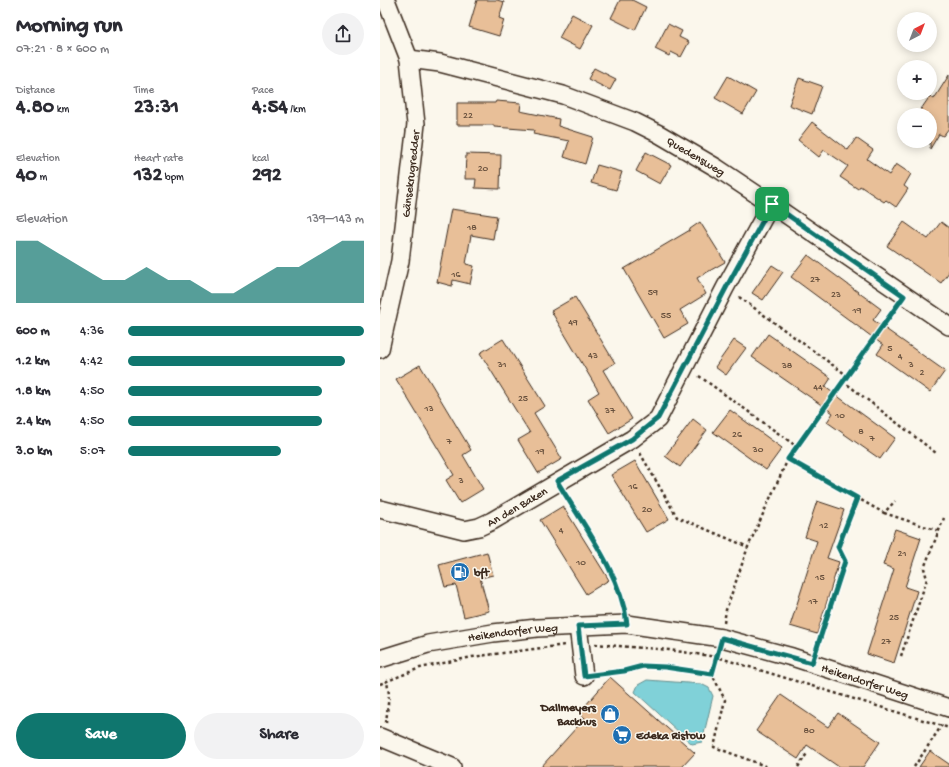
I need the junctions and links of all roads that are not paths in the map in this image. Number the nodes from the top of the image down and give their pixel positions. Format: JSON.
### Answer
{"nodes":[{"id":1,"x":389,"y":7,"type":"edge"},
{"id":2,"x":380,"y":26,"type":"edge"},
{"id":3,"x":409,"y":59,"type":"junction"},
{"id":4,"x":772,"y":204,"type":"junction"},
{"id":5,"x":947,"y":321,"type":"edge"},
{"id":6,"x":380,"y":350,"type":"edge"},
{"id":7,"x":380,"y":509,"type":"edge"},
{"id":8,"x":578,"y":626,"type":"junction"},
{"id":9,"x":380,"y":659,"type":"edge"},
{"id":10,"x":584,"y":676,"type":"road end"},
{"id":11,"x":949,"y":708,"type":"edge"},
{"id":12,"x":381,"y":737,"type":"edge"},
{"id":13,"x":452,"y":767,"type":"edge"}],
"edges":[{"from":1,"to":2,"type":"street"},
{"from":1,"to":3,"type":"street","name":"Gänsekrugredder"},
{"from":3,"to":4,"type":"street","name":"Quedensweg"},
{"from":3,"to":6,"type":"street","name":"Gänsekrugredder"},
{"from":4,"to":5,"type":"street","name":"Quedensweg"},
{"from":4,"to":7,"type":"street","name":"An den Baken"},
{"from":8,"to":9,"type":"street","name":"Heikendorfer Weg"},
{"from":8,"to":10,"type":"street"},
{"from":8,"to":11,"type":"street","name":"Heikendorfer Weg"},
{"from":12,"to":13,"type":"street"}]}
